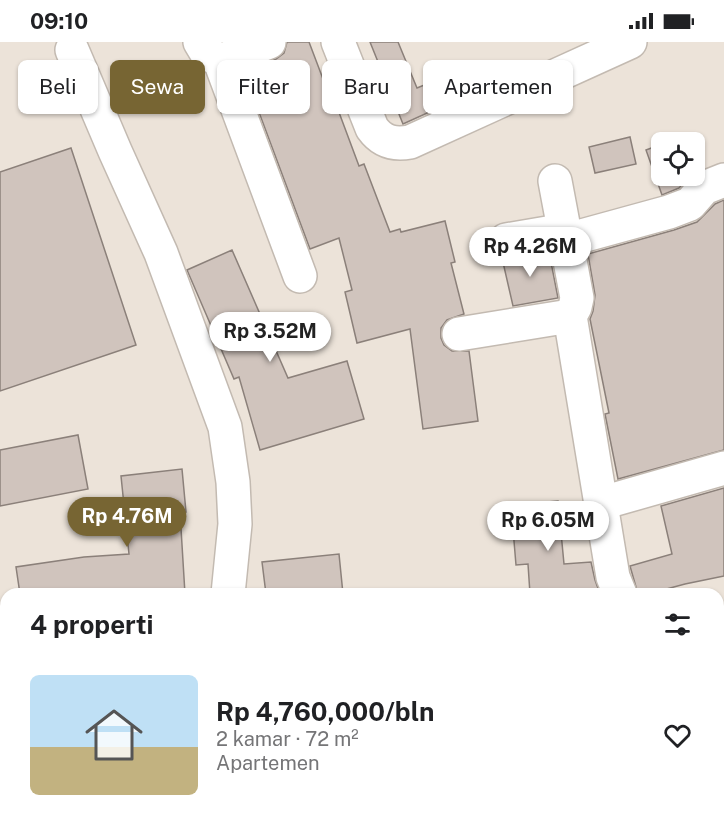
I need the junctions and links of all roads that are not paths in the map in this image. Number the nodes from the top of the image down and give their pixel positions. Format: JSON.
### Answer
{"nodes":[{"id":1,"x":269,"y":42,"type":"edge"},
{"id":2,"x":338,"y":42,"type":"edge"},
{"id":3,"x":630,"y":42,"type":"edge"},
{"id":4,"x":72,"y":50,"type":"dead end"},
{"id":5,"x":210,"y":51,"type":"edge"},
{"id":6,"x":724,"y":180,"type":"edge"},
{"id":7,"x":555,"y":181,"type":"dead end"},
{"id":8,"x":566,"y":235,"type":"junction"},
{"id":9,"x":506,"y":240,"type":"dead end"},
{"id":10,"x":300,"y":276,"type":"dead end"},
{"id":11,"x":570,"y":316,"type":"junction"},
{"id":12,"x":459,"y":334,"type":"dead end"},
{"id":13,"x":724,"y":468,"type":"edge"},
{"id":14,"x":602,"y":503,"type":"junction"},
{"id":15,"x":229,"y":588,"type":"edge"},
{"id":16,"x":618,"y":588,"type":"edge"}],
"edges":[{"from":1,"to":5,"type":"street"},
{"from":2,"to":3,"type":"street"},
{"from":4,"to":15,"type":"street"},
{"from":5,"to":10,"type":"street"},
{"from":6,"to":8,"type":"street"},
{"from":7,"to":8,"type":"street"},
{"from":8,"to":9,"type":"street"},
{"from":8,"to":11,"type":"street"},
{"from":11,"to":12,"type":"street"},
{"from":11,"to":14,"type":"street"},
{"from":13,"to":14,"type":"street"},
{"from":14,"to":16,"type":"street"}]}
